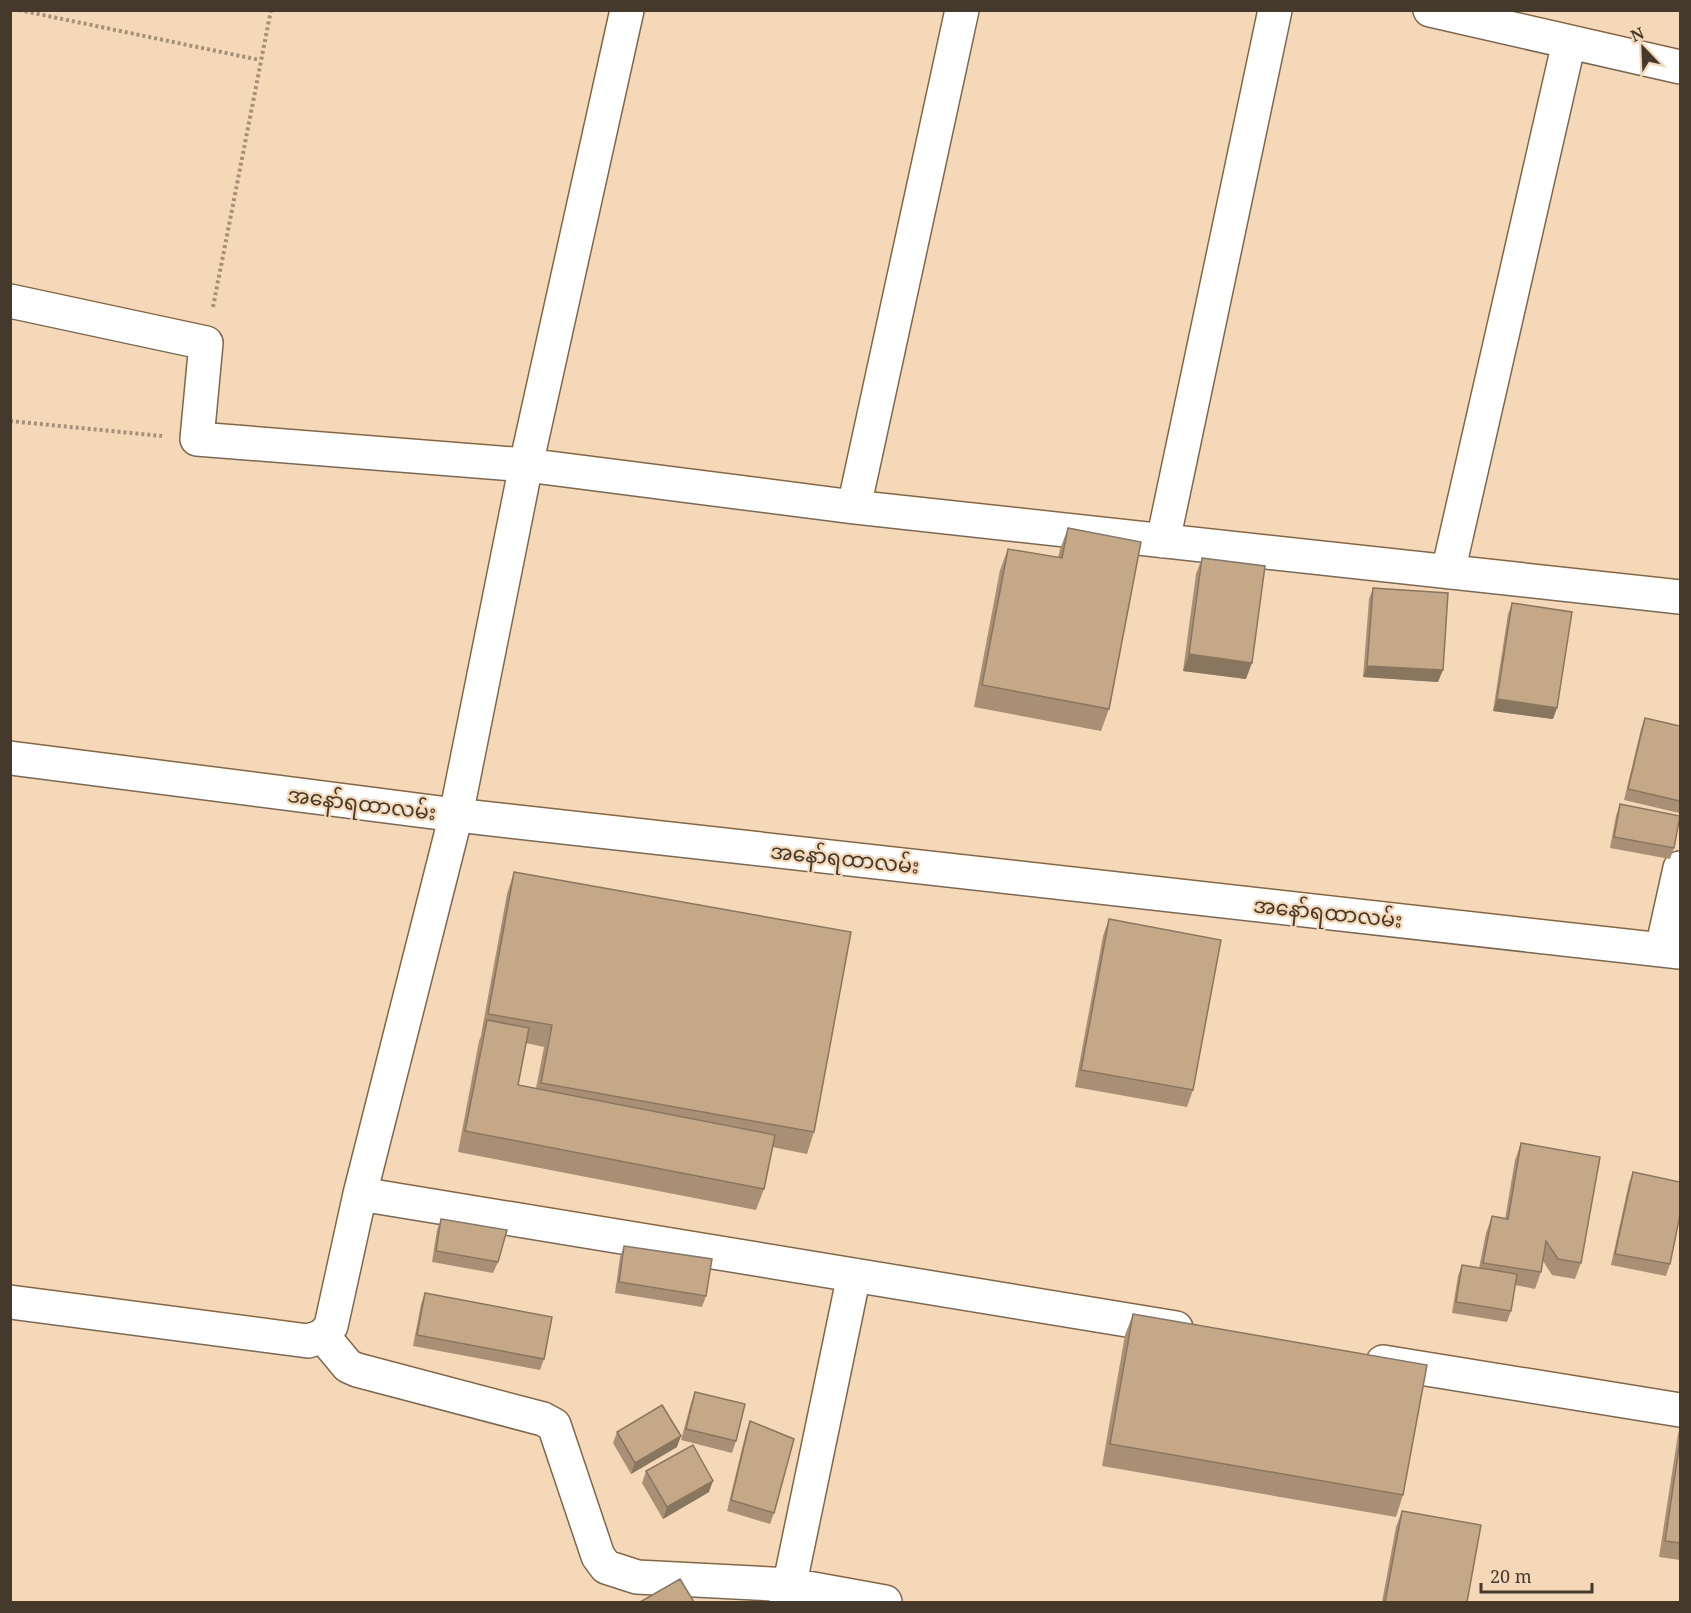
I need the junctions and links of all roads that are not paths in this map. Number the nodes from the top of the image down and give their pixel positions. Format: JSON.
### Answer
{"nodes":[{"id":1,"x":627,"y":10,"type":"edge"},
{"id":2,"x":962,"y":10,"type":"edge"},
{"id":3,"x":1275,"y":10,"type":"edge"},
{"id":4,"x":1430,"y":10,"type":"edge"},
{"id":5,"x":1569,"y":42,"type":"junction"},
{"id":6,"x":1680,"y":67,"type":"edge"},
{"id":7,"x":10,"y":301,"type":"edge"},
{"id":8,"x":526,"y":465,"type":"junction"},
{"id":9,"x":854,"y":507,"type":"junction"},
{"id":10,"x":1163,"y":541,"type":"junction"},
{"id":11,"x":1448,"y":572,"type":"junction"},
{"id":12,"x":1680,"y":597,"type":"edge"},
{"id":13,"x":10,"y":758,"type":"edge"},
{"id":14,"x":456,"y":815,"type":"junction"},
{"id":15,"x":1680,"y":868,"type":"edge"},
{"id":16,"x":1671,"y":950,"type":"edge"},
{"id":17,"x":360,"y":1194,"type":"junction"},
{"id":18,"x":854,"y":1275,"type":"junction"},
{"id":19,"x":10,"y":1302,"type":"edge"},
{"id":20,"x":1208,"y":1333,"type":"edge"},
{"id":21,"x":323,"y":1336,"type":"junction"},
{"id":22,"x":1350,"y":1356,"type":"edge"},
{"id":23,"x":1680,"y":1410,"type":"edge"},
{"id":24,"x":788,"y":1594,"type":"edge"},
{"id":25,"x":885,"y":1602,"type":"edge"}],
"edges":[{"from":1,"to":8,"type":"street"},
{"from":2,"to":9,"type":"street"},
{"from":3,"to":10,"type":"street"},
{"from":4,"to":5,"type":"street"},
{"from":5,"to":6,"type":"street"},
{"from":5,"to":11,"type":"street"},
{"from":7,"to":8,"type":"street"},
{"from":8,"to":9,"type":"street"},
{"from":8,"to":14,"type":"street"},
{"from":9,"to":10,"type":"street"},
{"from":10,"to":11,"type":"street"},
{"from":11,"to":12,"type":"street"},
{"from":13,"to":14,"type":"street","name":"အနော်ရထာလမ်း"},
{"from":14,"to":16,"type":"street","name":"အနော်ရထာလမ်း"},
{"from":14,"to":17,"type":"street"},
{"from":15,"to":16,"type":"street"},
{"from":17,"to":18,"type":"street"},
{"from":17,"to":21,"type":"street"},
{"from":18,"to":20,"type":"street"},
{"from":18,"to":24,"type":"street"},
{"from":19,"to":21,"type":"street"},
{"from":21,"to":24,"type":"street"},
{"from":22,"to":23,"type":"street"},
{"from":24,"to":25,"type":"street"}]}
